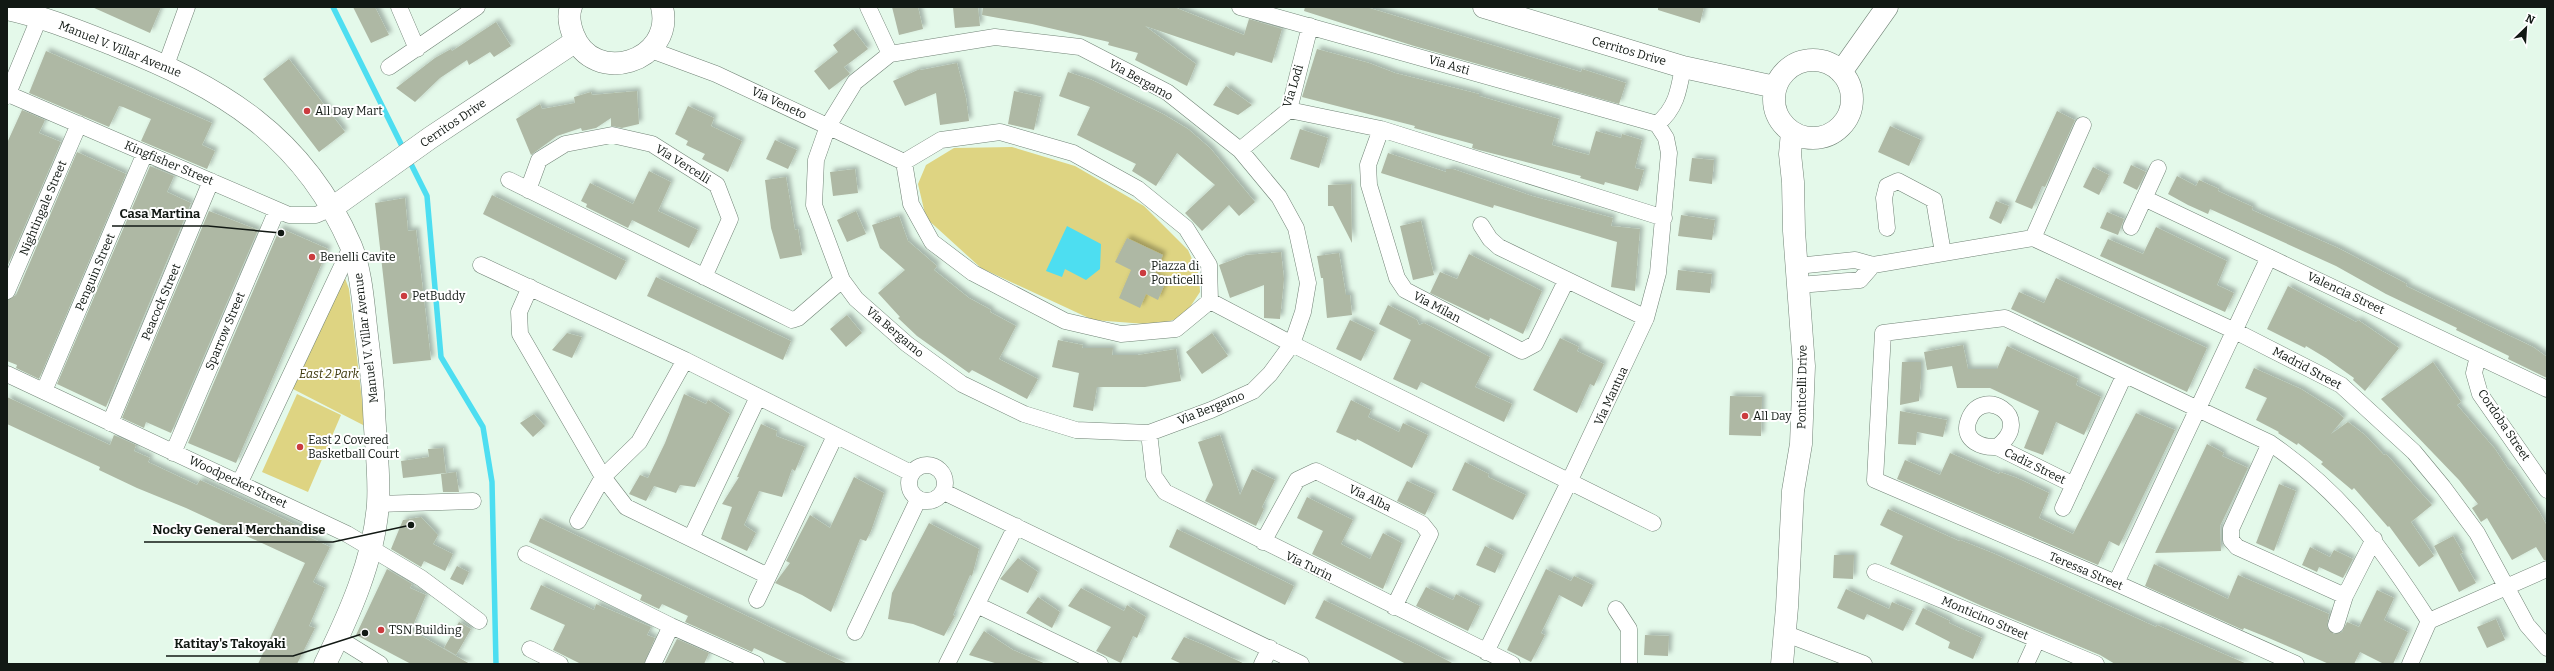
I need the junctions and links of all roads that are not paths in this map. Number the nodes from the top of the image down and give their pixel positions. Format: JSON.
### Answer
{"nodes":[{"id":1,"x":187,"y":7,"type":"edge"},
{"id":2,"x":399,"y":7,"type":"edge"},
{"id":3,"x":478,"y":7,"type":"edge"},
{"id":4,"x":571,"y":7,"type":"edge"},
{"id":5,"x":662,"y":7,"type":"edge"},
{"id":6,"x":868,"y":7,"type":"edge"},
{"id":7,"x":1240,"y":7,"type":"edge"},
{"id":8,"x":1484,"y":7,"type":"edge"},
{"id":9,"x":1887,"y":7,"type":"edge"},
{"id":10,"x":7,"y":9,"type":"edge"},
{"id":11,"x":40,"y":16,"type":"junction"},
{"id":12,"x":1310,"y":26,"type":"junction"},
{"id":13,"x":576,"y":41,"type":"junction"},
{"id":14,"x":417,"y":49,"type":"junction"},
{"id":15,"x":651,"y":50,"type":"junction"},
{"id":16,"x":890,"y":54,"type":"junction"},
{"id":17,"x":166,"y":66,"type":"junction"},
{"id":18,"x":388,"y":67,"type":"dead end"},
{"id":19,"x":1683,"y":67,"type":"junction"},
{"id":20,"x":1841,"y":72,"type":"junction"},
{"id":21,"x":1775,"y":87,"type":"junction"},
{"id":22,"x":7,"y":95,"type":"edge"},
{"id":23,"x":1289,"y":110,"type":"junction"},
{"id":24,"x":79,"y":124,"type":"junction"},
{"id":25,"x":1657,"y":124,"type":"junction"},
{"id":26,"x":2083,"y":125,"type":"dead end"},
{"id":27,"x":828,"y":126,"type":"junction"},
{"id":28,"x":1381,"y":130,"type":"junction"},
{"id":29,"x":1798,"y":134,"type":"junction"},
{"id":30,"x":1240,"y":150,"type":"junction"},
{"id":31,"x":145,"y":153,"type":"junction"},
{"id":32,"x":904,"y":162,"type":"junction"},
{"id":33,"x":2158,"y":168,"type":"dead end"},
{"id":34,"x":509,"y":180,"type":"dead end"},
{"id":35,"x":211,"y":181,"type":"junction"},
{"id":36,"x":528,"y":190,"type":"junction"},
{"id":37,"x":2144,"y":198,"type":"junction"},
{"id":38,"x":332,"y":208,"type":"junction"},
{"id":39,"x":277,"y":210,"type":"junction"},
{"id":40,"x":1664,"y":218,"type":"junction"},
{"id":41,"x":1481,"y":225,"type":"dead end"},
{"id":42,"x":1887,"y":228,"type":"dead end"},
{"id":43,"x":2131,"y":228,"type":"dead end"},
{"id":44,"x":2033,"y":238,"type":"junction"},
{"id":45,"x":351,"y":247,"type":"junction"},
{"id":46,"x":1943,"y":253,"type":"junction"},
{"id":47,"x":2269,"y":257,"type":"junction"},
{"id":48,"x":481,"y":265,"type":"dead end"},
{"id":49,"x":1798,"y":275,"type":"junction"},
{"id":50,"x":704,"y":277,"type":"junction"},
{"id":51,"x":842,"y":280,"type":"junction"},
{"id":52,"x":1566,"y":281,"type":"junction"},
{"id":53,"x":530,"y":287,"type":"junction"},
{"id":54,"x":7,"y":291,"type":"edge"},
{"id":55,"x":1210,"y":301,"type":"junction"},
{"id":56,"x":1646,"y":318,"type":"junction"},
{"id":57,"x":2235,"y":331,"type":"junction"},
{"id":58,"x":1292,"y":344,"type":"junction"},
{"id":59,"x":2478,"y":356,"type":"junction"},
{"id":60,"x":685,"y":360,"type":"junction"},
{"id":61,"x":7,"y":374,"type":"edge"},
{"id":62,"x":2124,"y":376,"type":"junction"},
{"id":63,"x":2547,"y":389,"type":"edge"},
{"id":64,"x":44,"y":391,"type":"junction"},
{"id":65,"x":758,"y":397,"type":"junction"},
{"id":66,"x":2198,"y":408,"type":"junction"},
{"id":67,"x":110,"y":423,"type":"junction"},
{"id":68,"x":1149,"y":433,"type":"junction"},
{"id":69,"x":835,"y":436,"type":"junction"},
{"id":70,"x":2270,"y":443,"type":"junction"},
{"id":71,"x":1997,"y":448,"type":"dead end"},
{"id":72,"x":173,"y":453,"type":"junction"},
{"id":73,"x":911,"y":473,"type":"junction"},
{"id":74,"x":603,"y":477,"type":"junction"},
{"id":75,"x":240,"y":482,"type":"junction"},
{"id":76,"x":1570,"y":482,"type":"junction"},
{"id":77,"x":2074,"y":485,"type":"junction"},
{"id":78,"x":2546,"y":486,"type":"edge"},
{"id":79,"x":944,"y":492,"type":"junction"},
{"id":80,"x":473,"y":500,"type":"dead end"},
{"id":81,"x":918,"y":500,"type":"junction"},
{"id":82,"x":378,"y":504,"type":"junction"},
{"id":83,"x":2063,"y":508,"type":"dead end"},
{"id":84,"x":578,"y":521,"type":"dead end"},
{"id":85,"x":1653,"y":523,"type":"dead end"},
{"id":86,"x":1016,"y":526,"type":"junction"},
{"id":87,"x":691,"y":538,"type":"junction"},
{"id":88,"x":2374,"y":539,"type":"junction"},
{"id":89,"x":1263,"y":542,"type":"junction"},
{"id":90,"x":371,"y":548,"type":"junction"},
{"id":91,"x":526,"y":554,"type":"dead end"},
{"id":92,"x":2547,"y":569,"type":"edge"},
{"id":93,"x":1875,"y":572,"type":"dead end"},
{"id":94,"x":768,"y":576,"type":"junction"},
{"id":95,"x":2116,"y":583,"type":"junction"},
{"id":96,"x":2506,"y":588,"type":"junction"},
{"id":97,"x":2345,"y":596,"type":"junction"},
{"id":98,"x":757,"y":600,"type":"dead end"},
{"id":99,"x":977,"y":605,"type":"junction"},
{"id":100,"x":1394,"y":608,"type":"junction"},
{"id":101,"x":1616,"y":609,"type":"dead end"},
{"id":102,"x":479,"y":621,"type":"dead end"},
{"id":103,"x":2429,"y":621,"type":"junction"},
{"id":104,"x":2336,"y":625,"type":"dead end"},
{"id":105,"x":671,"y":626,"type":"junction"},
{"id":106,"x":855,"y":632,"type":"dead end"},
{"id":107,"x":1784,"y":633,"type":"junction"},
{"id":108,"x":338,"y":638,"type":"junction"},
{"id":109,"x":2037,"y":640,"type":"junction"},
{"id":110,"x":1270,"y":648,"type":"junction"},
{"id":111,"x":2547,"y":648,"type":"edge"},
{"id":112,"x":530,"y":649,"type":"dead end"},
{"id":113,"x":1486,"y":652,"type":"junction"},
{"id":114,"x":325,"y":664,"type":"edge"},
{"id":115,"x":380,"y":664,"type":"edge"},
{"id":116,"x":560,"y":664,"type":"edge"},
{"id":117,"x":653,"y":664,"type":"edge"},
{"id":118,"x":756,"y":664,"type":"edge"},
{"id":119,"x":947,"y":664,"type":"edge"},
{"id":120,"x":1100,"y":664,"type":"edge"},
{"id":121,"x":1262,"y":664,"type":"edge"},
{"id":122,"x":1301,"y":664,"type":"edge"},
{"id":123,"x":1512,"y":664,"type":"edge"},
{"id":124,"x":1629,"y":664,"type":"edge"},
{"id":125,"x":1782,"y":664,"type":"edge"},
{"id":126,"x":1864,"y":664,"type":"edge"},
{"id":127,"x":2026,"y":664,"type":"edge"},
{"id":128,"x":2096,"y":664,"type":"edge"},
{"id":129,"x":2296,"y":664,"type":"edge"},
{"id":130,"x":2410,"y":664,"type":"edge"}],
"edges":[{"from":1,"to":17,"type":"street"},
{"from":2,"to":14,"type":"street"},
{"from":3,"to":14,"type":"street"},
{"from":4,"to":13,"type":"street"},
{"from":5,"to":15,"type":"street"},
{"from":6,"to":16,"type":"street"},
{"from":7,"to":12,"type":"street","name":"Via Asti"},
{"from":8,"to":19,"type":"street","name":"Cerritos Drive"},
{"from":9,"to":20,"type":"street"},
{"from":10,"to":11,"type":"street","name":"Manuel V. Villar Avenue"},
{"from":11,"to":17,"type":"street","name":"Manuel V. Villar Avenue"},
{"from":11,"to":22,"type":"street"},
{"from":12,"to":23,"type":"street","name":"Via Lodi"},
{"from":12,"to":25,"type":"street","name":"Via Asti"},
{"from":13,"to":15,"type":"street"},
{"from":13,"to":38,"type":"street","name":"Cerritos Drive"},
{"from":14,"to":18,"type":"street"},
{"from":15,"to":27,"type":"street","name":"Via Veneto"},
{"from":16,"to":27,"type":"street","name":"Via Bergamo"},
{"from":16,"to":30,"type":"street","name":"Via Bergamo"},
{"from":17,"to":38,"type":"street","name":"Manuel V. Villar Avenue"},
{"from":19,"to":21,"type":"street","name":"Cerritos Drive"},
{"from":19,"to":25,"type":"street"},
{"from":20,"to":21,"type":"street"},
{"from":20,"to":29,"type":"street"},
{"from":21,"to":29,"type":"street"},
{"from":22,"to":24,"type":"street","name":"Kingfisher Street"},
{"from":23,"to":28,"type":"street"},
{"from":23,"to":30,"type":"street","name":"Via Lodi"},
{"from":24,"to":31,"type":"street","name":"Kingfisher Street"},
{"from":24,"to":54,"type":"street","name":"Nightingale Street"},
{"from":25,"to":40,"type":"street","name":"Via Mantua"},
{"from":26,"to":44,"type":"street"},
{"from":27,"to":32,"type":"street","name":"Via Veneto"},
{"from":27,"to":51,"type":"street","name":"Via Bergamo"},
{"from":28,"to":40,"type":"street"},
{"from":28,"to":52,"type":"street","name":"Via Milan"},
{"from":29,"to":49,"type":"street","name":"Ponticelli Drive"},
{"from":30,"to":58,"type":"street","name":"Via Bergamo"},
{"from":31,"to":35,"type":"street","name":"Kingfisher Street"},
{"from":31,"to":64,"type":"street","name":"Penguin Street"},
{"from":32,"to":55,"type":"street"},
{"from":32,"to":55,"type":"street"},
{"from":33,"to":37,"type":"street"},
{"from":34,"to":36,"type":"street"},
{"from":35,"to":39,"type":"street","name":"Kingfisher Street"},
{"from":35,"to":67,"type":"street","name":"Peacock Street"},
{"from":36,"to":50,"type":"street"},
{"from":36,"to":50,"type":"street","name":"Via Vercelli"},
{"from":37,"to":43,"type":"street"},
{"from":37,"to":47,"type":"street","name":"Valencia Street"},
{"from":38,"to":39,"type":"street","name":"Kingfisher Street"},
{"from":38,"to":45,"type":"street","name":"Manuel V. Villar Avenue"},
{"from":39,"to":72,"type":"street","name":"Sparrow Street"},
{"from":40,"to":56,"type":"street","name":"Via Mantua"},
{"from":41,"to":52,"type":"street"},
{"from":42,"to":46,"type":"street"},
{"from":44,"to":46,"type":"street"},
{"from":44,"to":57,"type":"street","name":"Madrid Street"},
{"from":45,"to":75,"type":"street"},
{"from":45,"to":82,"type":"street","name":"Manuel V. Villar Avenue"},
{"from":46,"to":49,"type":"street"},
{"from":47,"to":57,"type":"street"},
{"from":47,"to":59,"type":"street","name":"Valencia Street"},
{"from":48,"to":53,"type":"street"},
{"from":49,"to":107,"type":"street","name":"Ponticelli Drive"},
{"from":50,"to":51,"type":"street"},
{"from":51,"to":68,"type":"street","name":"Via Bergamo"},
{"from":52,"to":56,"type":"street"},
{"from":53,"to":60,"type":"street"},
{"from":53,"to":74,"type":"street"},
{"from":55,"to":58,"type":"street"},
{"from":56,"to":76,"type":"street","name":"Via Mantua"},
{"from":57,"to":66,"type":"street"},
{"from":57,"to":96,"type":"street","name":"Madrid Street"},
{"from":58,"to":68,"type":"street","name":"Via Bergamo"},
{"from":58,"to":76,"type":"street"},
{"from":59,"to":63,"type":"street","name":"Valencia Street"},
{"from":59,"to":78,"type":"street","name":"Cordoba Street"},
{"from":60,"to":65,"type":"street"},
{"from":60,"to":74,"type":"street"},
{"from":61,"to":64,"type":"street","name":"Woodpecker Street"},
{"from":62,"to":66,"type":"street"},
{"from":62,"to":77,"type":"street"},
{"from":62,"to":95,"type":"street","name":"Teressa Street"},
{"from":64,"to":67,"type":"street","name":"Woodpecker Street"},
{"from":65,"to":69,"type":"street"},
{"from":65,"to":87,"type":"street"},
{"from":66,"to":70,"type":"street"},
{"from":66,"to":95,"type":"street"},
{"from":67,"to":72,"type":"street","name":"Woodpecker Street"},
{"from":68,"to":89,"type":"street","name":"Via Turin"},
{"from":69,"to":73,"type":"street"},
{"from":69,"to":94,"type":"street"},
{"from":70,"to":88,"type":"street"},
{"from":70,"to":97,"type":"street"},
{"from":71,"to":77,"type":"street","name":"Cadiz Street"},
{"from":72,"to":75,"type":"street","name":"Woodpecker Street"},
{"from":73,"to":79,"type":"street"},
{"from":73,"to":81,"type":"street"},
{"from":74,"to":84,"type":"street"},
{"from":74,"to":87,"type":"street"},
{"from":75,"to":90,"type":"street","name":"Woodpecker Street"},
{"from":76,"to":85,"type":"street"},
{"from":76,"to":113,"type":"street","name":"Via Mantua"},
{"from":77,"to":83,"type":"street"},
{"from":79,"to":81,"type":"street"},
{"from":79,"to":86,"type":"street"},
{"from":80,"to":82,"type":"street"},
{"from":81,"to":106,"type":"street"},
{"from":82,"to":90,"type":"street","name":"Manuel V. Villar Avenue"},
{"from":86,"to":99,"type":"street"},
{"from":86,"to":110,"type":"street"},
{"from":87,"to":94,"type":"street"},
{"from":88,"to":97,"type":"street"},
{"from":88,"to":103,"type":"street"},
{"from":89,"to":100,"type":"street","name":"Via Turin"},
{"from":89,"to":100,"type":"street","name":"Via Alba"},
{"from":90,"to":102,"type":"street","name":"Woodpecker Street"},
{"from":90,"to":108,"type":"street","name":"Manuel V. Villar Avenue"},
{"from":91,"to":105,"type":"street"},
{"from":92,"to":96,"type":"street"},
{"from":93,"to":109,"type":"street","name":"Monticino Street"},
{"from":94,"to":98,"type":"street"},
{"from":95,"to":129,"type":"street","name":"Teressa Street"},
{"from":96,"to":103,"type":"street"},
{"from":96,"to":111,"type":"street","name":"Madrid Street"},
{"from":97,"to":104,"type":"street"},
{"from":99,"to":119,"type":"street"},
{"from":99,"to":120,"type":"street"},
{"from":100,"to":113,"type":"street","name":"Via Turin"},
{"from":101,"to":124,"type":"street"},
{"from":103,"to":130,"type":"street"},
{"from":105,"to":117,"type":"street"},
{"from":105,"to":118,"type":"street"},
{"from":107,"to":125,"type":"street","name":"Ponticelli Drive"},
{"from":107,"to":126,"type":"street"},
{"from":108,"to":114,"type":"street","name":"Manuel V. Villar Avenue"},
{"from":108,"to":115,"type":"street"},
{"from":109,"to":127,"type":"street"},
{"from":109,"to":128,"type":"street","name":"Monticino Street"},
{"from":110,"to":121,"type":"street"},
{"from":110,"to":122,"type":"street"},
{"from":112,"to":116,"type":"street"},
{"from":113,"to":123,"type":"street","name":"Via Turin"}]}
